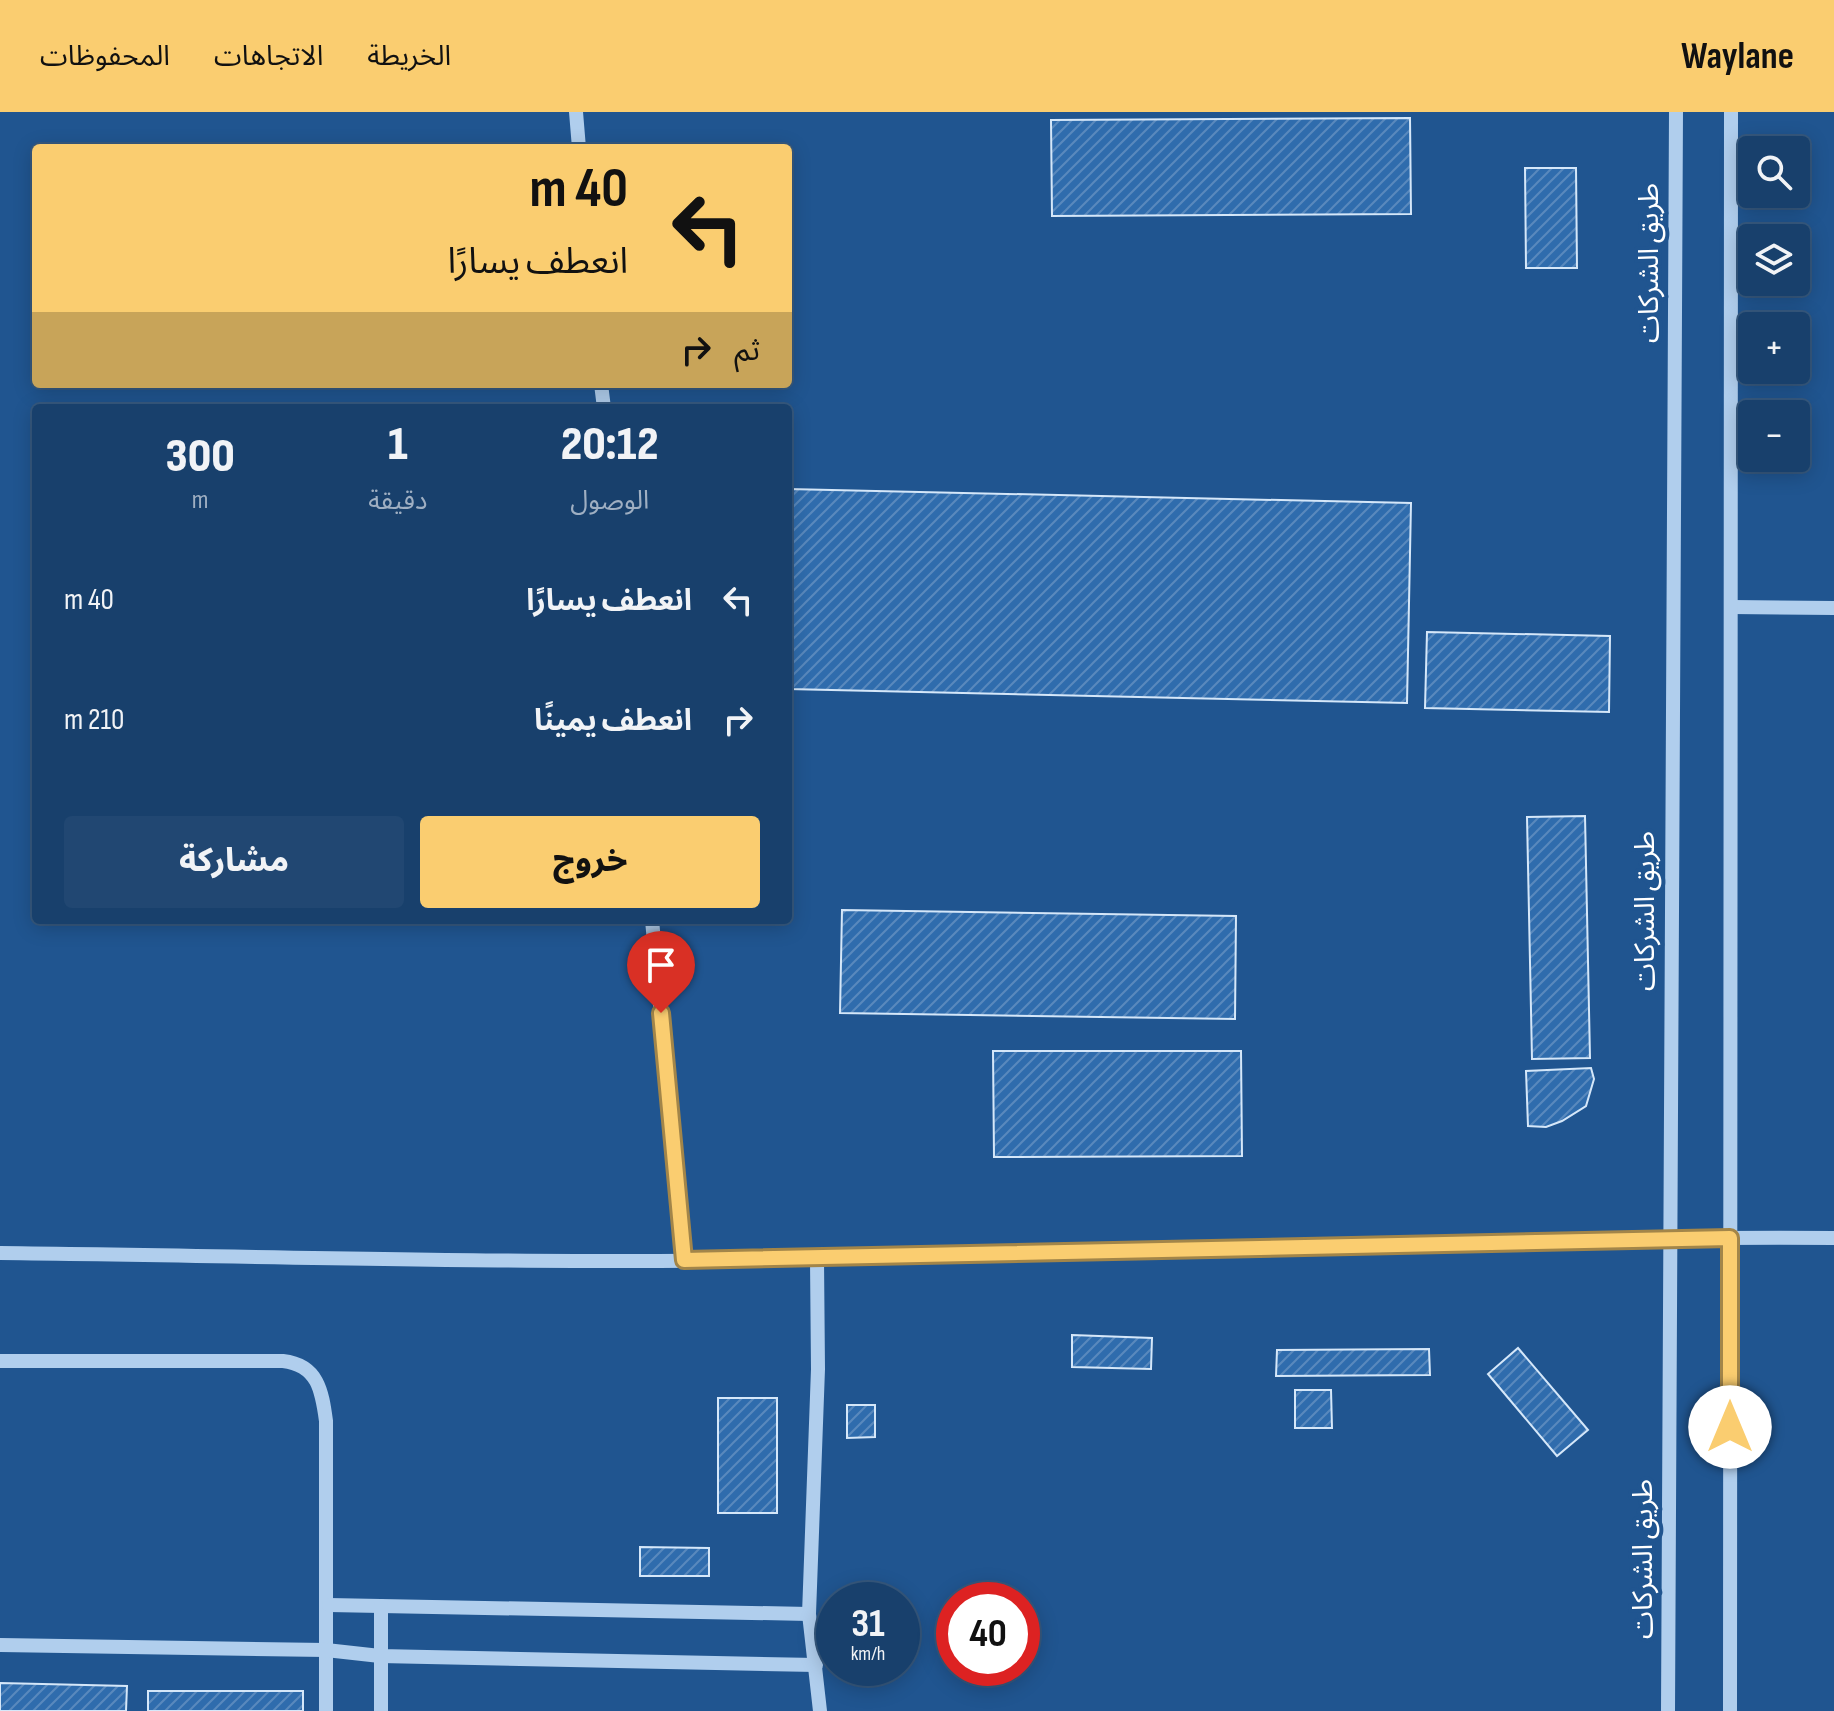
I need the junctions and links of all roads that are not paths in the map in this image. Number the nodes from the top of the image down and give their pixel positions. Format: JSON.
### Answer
{"nodes":[{"id":1,"x":576,"y":112,"type":"edge"},
{"id":2,"x":1676,"y":112,"type":"edge"},
{"id":3,"x":1731,"y":112,"type":"edge"},
{"id":4,"x":579,"y":144,"type":"edge"},
{"id":5,"x":1731,"y":607,"type":"junction"},
{"id":6,"x":1834,"y":608,"type":"edge"},
{"id":7,"x":652,"y":924,"type":"edge"},
{"id":8,"x":1669,"y":1237,"type":"junction"},
{"id":9,"x":1730,"y":1238,"type":"junction"},
{"id":10,"x":1834,"y":1238,"type":"edge"},
{"id":11,"x":0,"y":1253,"type":"edge"},
{"id":12,"x":684,"y":1260,"type":"junction"},
{"id":13,"x":817,"y":1260,"type":"junction"},
{"id":14,"x":0,"y":1361,"type":"edge"},
{"id":15,"x":329,"y":1605,"type":"junction"},
{"id":16,"x":381,"y":1606,"type":"junction"},
{"id":17,"x":809,"y":1614,"type":"junction"},
{"id":18,"x":0,"y":1645,"type":"edge"},
{"id":19,"x":326,"y":1650,"type":"junction"},
{"id":20,"x":380,"y":1656,"type":"junction"},
{"id":21,"x":816,"y":1665,"type":"joint"},
{"id":22,"x":818,"y":1686,"type":"edge"},
{"id":23,"x":326,"y":1711,"type":"edge"},
{"id":24,"x":381,"y":1711,"type":"edge"},
{"id":25,"x":820,"y":1711,"type":"edge"},
{"id":26,"x":1668,"y":1711,"type":"edge"},
{"id":27,"x":1730,"y":1711,"type":"edge"}],
"edges":[{"from":1,"to":4,"type":"street"},
{"from":2,"to":8,"type":"street","name":"طريق الشركات"},
{"from":3,"to":5,"type":"street"},
{"from":5,"to":6,"type":"street"},
{"from":5,"to":9,"type":"street"},
{"from":7,"to":12,"type":"street"},
{"from":8,"to":9,"type":"street"},
{"from":8,"to":13,"type":"street"},
{"from":8,"to":26,"type":"street","name":"طريق الشركات"},
{"from":9,"to":10,"type":"street"},
{"from":9,"to":27,"type":"street"},
{"from":11,"to":12,"type":"street"},
{"from":12,"to":13,"type":"street"},
{"from":13,"to":17,"type":"street"},
{"from":14,"to":15,"type":"street"},
{"from":15,"to":16,"type":"street"},
{"from":15,"to":19,"type":"street"},
{"from":16,"to":17,"type":"street"},
{"from":16,"to":20,"type":"street"},
{"from":17,"to":21,"type":"street"},
{"from":18,"to":19,"type":"street"},
{"from":19,"to":20,"type":"street"},
{"from":19,"to":23,"type":"street"},
{"from":20,"to":21,"type":"street"},
{"from":20,"to":24,"type":"street"},
{"from":22,"to":25,"type":"street"}]}
